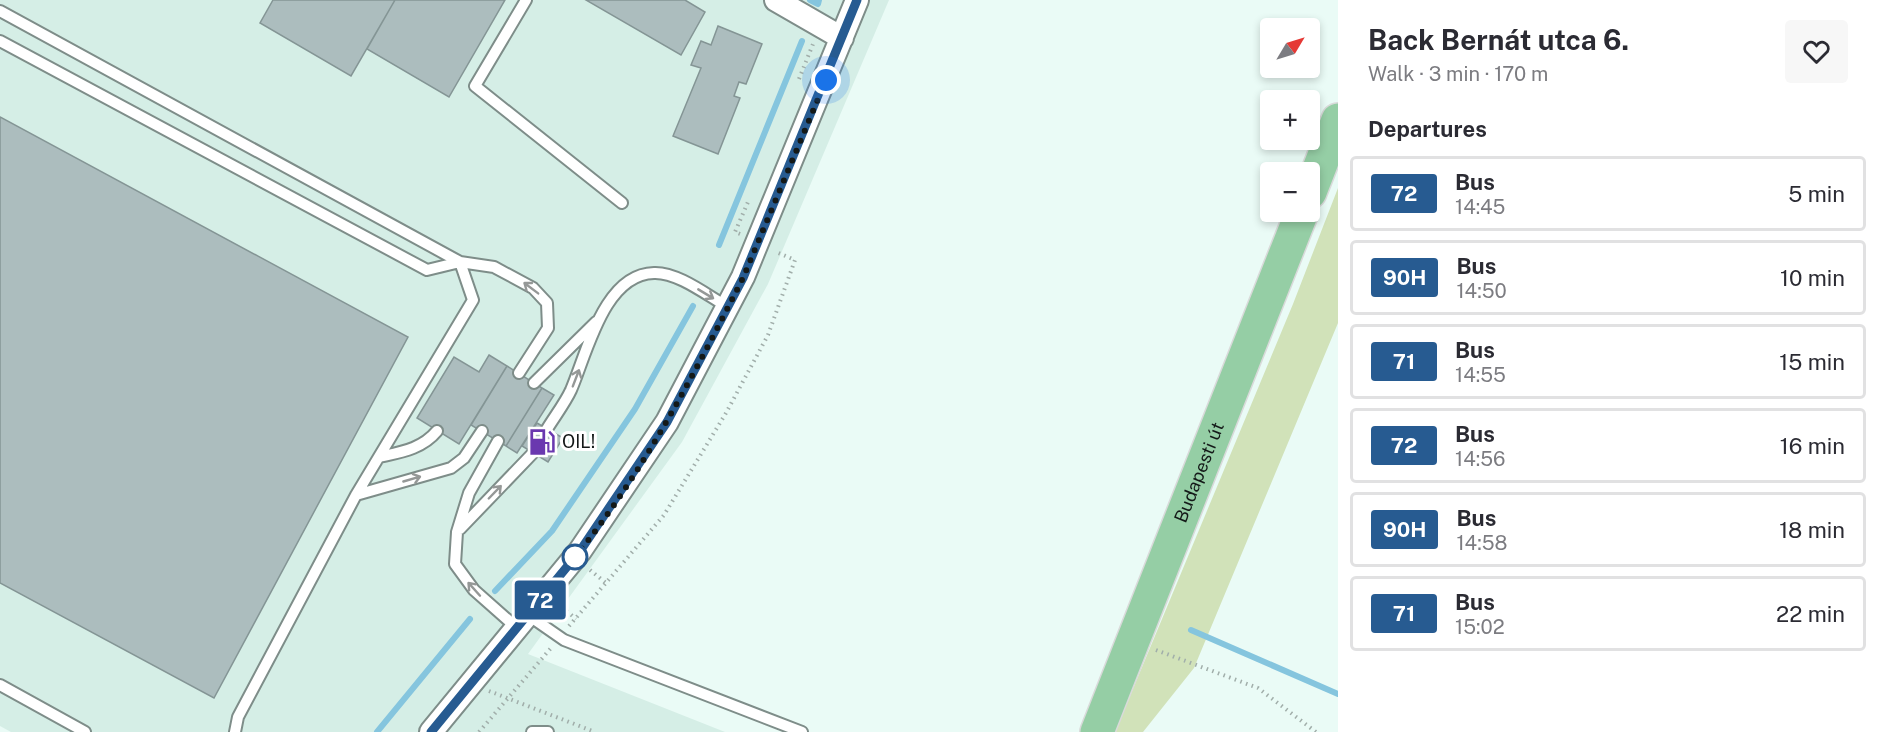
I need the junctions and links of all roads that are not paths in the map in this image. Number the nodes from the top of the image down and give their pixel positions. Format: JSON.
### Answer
{"nodes":[{"id":1,"x":526,"y":0,"type":"edge"},
{"id":2,"x":776,"y":0,"type":"edge"},
{"id":3,"x":857,"y":0,"type":"edge"},
{"id":4,"x":0,"y":11,"type":"edge"},
{"id":5,"x":842,"y":38,"type":"junction"},
{"id":6,"x":0,"y":41,"type":"edge"},
{"id":7,"x":1338,"y":120,"type":"edge"},
{"id":8,"x":1320,"y":166,"type":"edge"},
{"id":9,"x":622,"y":203,"type":"dead end"},
{"id":10,"x":1298,"y":222,"type":"edge"},
{"id":11,"x":460,"y":262,"type":"junction"},
{"id":12,"x":728,"y":307,"type":"junction"},
{"id":13,"x":599,"y":320,"type":"junction"},
{"id":14,"x":519,"y":373,"type":"dead end"},
{"id":15,"x":534,"y":383,"type":"dead end"},
{"id":16,"x":547,"y":429,"type":"dead end"},
{"id":17,"x":437,"y":431,"type":"dead end"},
{"id":18,"x":482,"y":431,"type":"dead end"},
{"id":19,"x":498,"y":441,"type":"dead end"},
{"id":20,"x":533,"y":453,"type":"dead end"},
{"id":21,"x":379,"y":457,"type":"junction"},
{"id":22,"x":356,"y":495,"type":"junction"},
{"id":23,"x":457,"y":532,"type":"junction"},
{"id":24,"x":523,"y":621,"type":"junction"},
{"id":25,"x":0,"y":685,"type":"edge"},
{"id":26,"x":85,"y":732,"type":"edge"},
{"id":27,"x":236,"y":732,"type":"edge"},
{"id":28,"x":431,"y":732,"type":"edge"},
{"id":29,"x":532,"y":732,"type":"edge"},
{"id":30,"x":548,"y":732,"type":"edge"},
{"id":31,"x":802,"y":732,"type":"edge"},
{"id":32,"x":1097,"y":732,"type":"edge"}],
"edges":[{"from":1,"to":9,"type":"lane"},
{"from":2,"to":5,"type":"street"},
{"from":3,"to":5,"type":"street"},
{"from":4,"to":11,"type":"lane"},
{"from":5,"to":12,"type":"street"},
{"from":6,"to":11,"type":"lane"},
{"from":7,"to":8,"type":"main road"},
{"from":10,"to":32,"type":"main road","name":"Budapesti út"},
{"from":14,"to":11,"type":"lane","one_way":true},
{"from":11,"to":21,"type":"lane"},
{"from":13,"to":12,"type":"lane","one_way":true},
{"from":12,"to":24,"type":"street"},
{"from":13,"to":15,"type":"lane"},
{"from":16,"to":13,"type":"lane","one_way":true},
{"from":17,"to":21,"type":"lane"},
{"from":22,"to":18,"type":"lane","one_way":true},
{"from":19,"to":23,"type":"lane"},
{"from":23,"to":20,"type":"lane","one_way":true},
{"from":21,"to":22,"type":"lane"},
{"from":22,"to":27,"type":"lane"},
{"from":24,"to":23,"type":"lane","one_way":true},
{"from":24,"to":28,"type":"street"},
{"from":24,"to":31,"type":"lane"},
{"from":25,"to":26,"type":"lane"},
{"from":29,"to":30,"type":"lane"}]}
